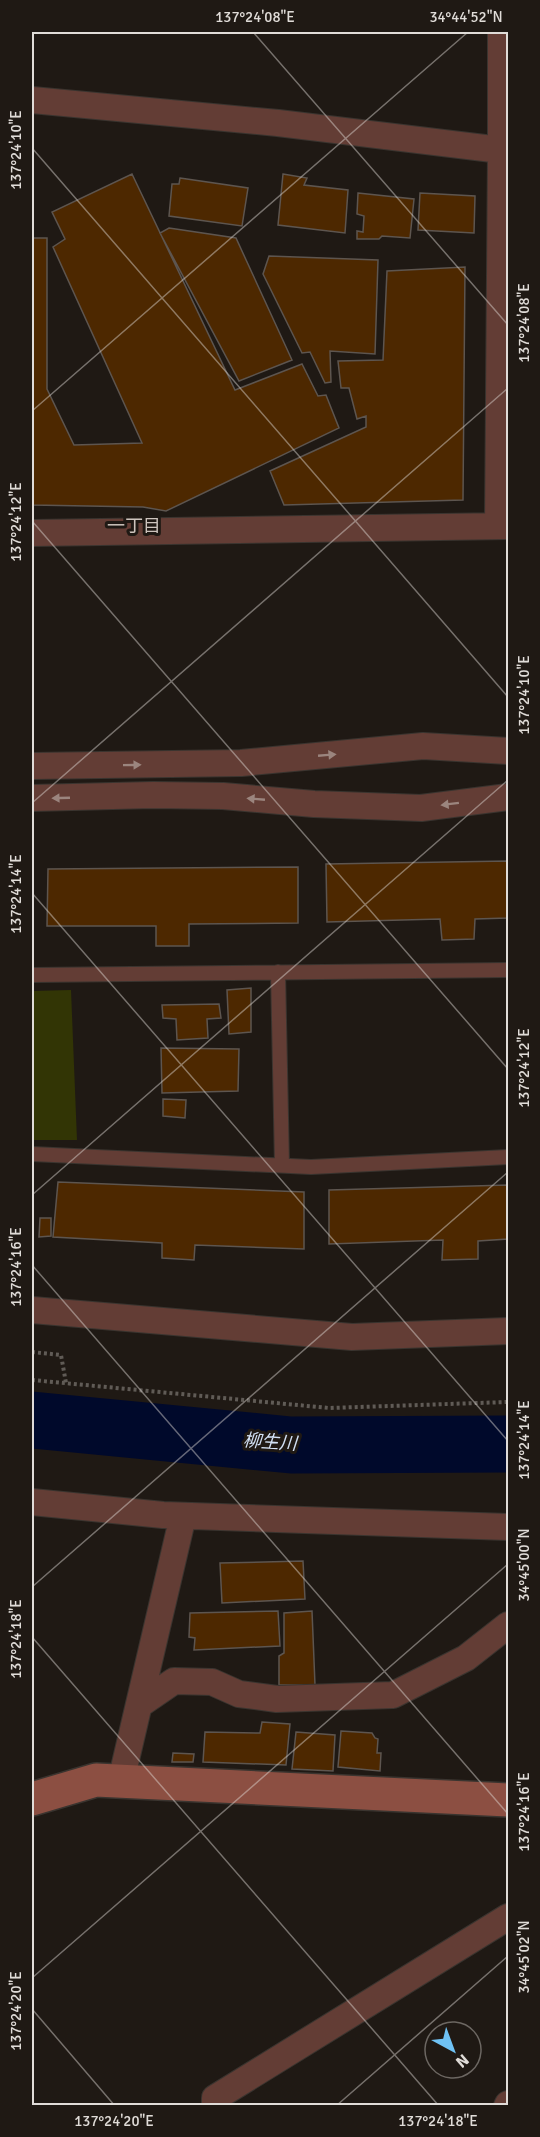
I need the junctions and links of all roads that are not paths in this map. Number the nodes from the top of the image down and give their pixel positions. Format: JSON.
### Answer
{"nodes":[{"id":1,"x":501,"y":32,"type":"edge"},
{"id":2,"x":32,"y":100,"type":"edge"},
{"id":3,"x":501,"y":150,"type":"junction"},
{"id":4,"x":503,"y":526,"type":"edge"},
{"id":5,"x":32,"y":533,"type":"edge"},
{"id":6,"x":508,"y":751,"type":"edge"},
{"id":7,"x":32,"y":766,"type":"edge"},
{"id":8,"x":508,"y":797,"type":"edge"},
{"id":9,"x":32,"y":798,"type":"edge"},
{"id":10,"x":508,"y":970,"type":"edge"},
{"id":11,"x":278,"y":972,"type":"junction"},
{"id":12,"x":32,"y":975,"type":"edge"},
{"id":13,"x":32,"y":1154,"type":"edge"},
{"id":14,"x":508,"y":1158,"type":"edge"},
{"id":15,"x":282,"y":1165,"type":"junction"},
{"id":16,"x":32,"y":1310,"type":"edge"},
{"id":17,"x":508,"y":1331,"type":"edge"},
{"id":18,"x":32,"y":1502,"type":"edge"},
{"id":19,"x":183,"y":1516,"type":"junction"},
{"id":20,"x":508,"y":1527,"type":"edge"},
{"id":21,"x":508,"y":1625,"type":"edge"},
{"id":22,"x":139,"y":1705,"type":"junction"},
{"id":23,"x":121,"y":1781,"type":"junction"},
{"id":24,"x":32,"y":1799,"type":"edge"},
{"id":25,"x":508,"y":1800,"type":"edge"},
{"id":26,"x":508,"y":1917,"type":"edge"},
{"id":27,"x":215,"y":2106,"type":"edge"}],
"edges":[{"from":1,"to":3,"type":"street"},
{"from":2,"to":3,"type":"street"},
{"from":3,"to":4,"type":"street"},
{"from":4,"to":5,"type":"street"},
{"from":7,"to":6,"type":"street","one_way":true},
{"from":8,"to":9,"type":"street","one_way":true},
{"from":10,"to":11,"type":"lane"},
{"from":11,"to":12,"type":"lane"},
{"from":11,"to":15,"type":"lane"},
{"from":13,"to":15,"type":"lane"},
{"from":14,"to":15,"type":"lane"},
{"from":16,"to":17,"type":"street"},
{"from":18,"to":19,"type":"street"},
{"from":19,"to":20,"type":"street"},
{"from":19,"to":22,"type":"street"},
{"from":21,"to":22,"type":"street"},
{"from":22,"to":23,"type":"street"},
{"from":23,"to":24,"type":"street"},
{"from":23,"to":25,"type":"street"},
{"from":26,"to":27,"type":"street"}]}
